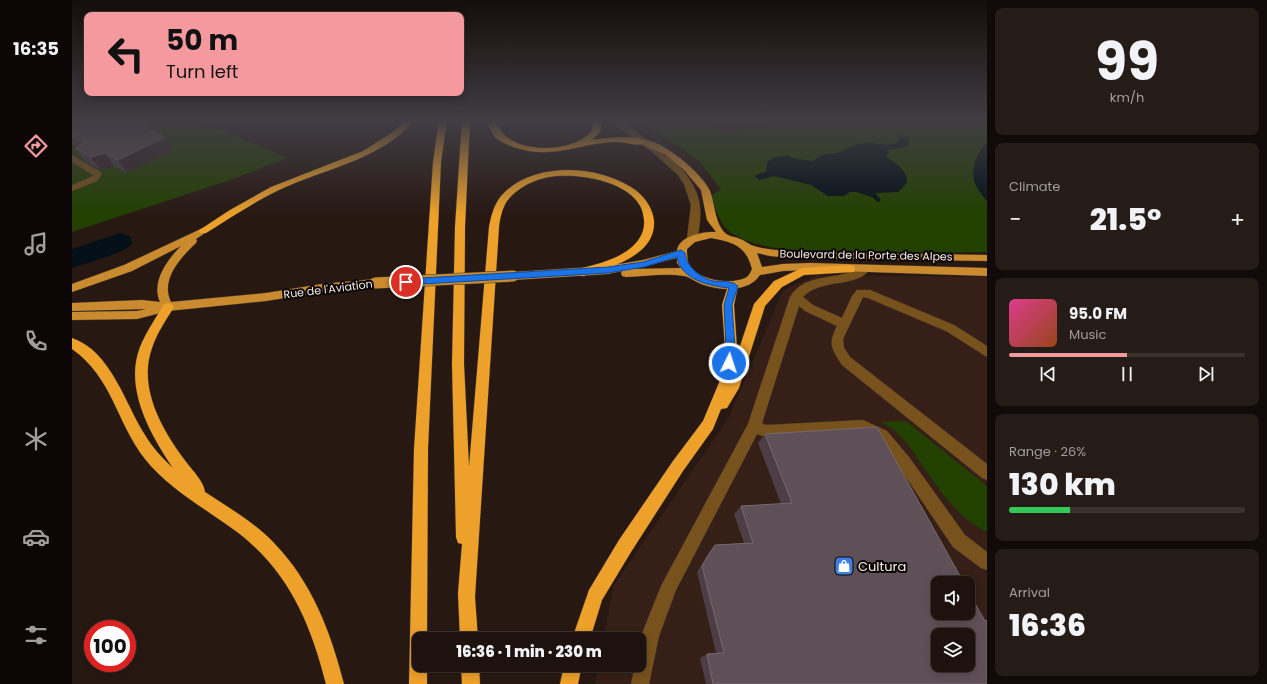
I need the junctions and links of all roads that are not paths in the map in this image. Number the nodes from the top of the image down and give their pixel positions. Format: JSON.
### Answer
{"nodes":[{"id":1,"x":369,"y":152,"type":"edge"},
{"id":2,"x":439,"y":152,"type":"edge"},
{"id":3,"x":464,"y":152,"type":"edge"},
{"id":4,"x":656,"y":152,"type":"edge"},
{"id":5,"x":668,"y":152,"type":"edge"},
{"id":6,"x":72,"y":158,"type":"edge"},
{"id":7,"x":72,"y":188,"type":"edge"},
{"id":8,"x":203,"y":231,"type":"junction"},
{"id":9,"x":723,"y":236,"type":"junction"},
{"id":10,"x":692,"y":239,"type":"junction"},
{"id":11,"x":746,"y":247,"type":"junction"},
{"id":12,"x":681,"y":253,"type":"junction"},
{"id":13,"x":987,"y":258,"type":"edge"},
{"id":14,"x":850,"y":269,"type":"junction"},
{"id":15,"x":865,"y":270,"type":"junction"},
{"id":16,"x":583,"y":272,"type":"junction"},
{"id":17,"x":690,"y":272,"type":"junction"},
{"id":18,"x":757,"y":272,"type":"junction"},
{"id":19,"x":987,"y":272,"type":"edge"},
{"id":20,"x":734,"y":286,"type":"junction"},
{"id":21,"x":72,"y":288,"type":"edge"},
{"id":22,"x":796,"y":297,"type":"junction"},
{"id":23,"x":72,"y":307,"type":"edge"},
{"id":24,"x":168,"y":307,"type":"junction"},
{"id":25,"x":72,"y":316,"type":"edge"},
{"id":26,"x":844,"y":324,"type":"junction"},
{"id":27,"x":72,"y":343,"type":"edge"},
{"id":28,"x":987,"y":352,"type":"edge"},
{"id":29,"x":708,"y":425,"type":"junction"},
{"id":30,"x":754,"y":426,"type":"junction"},
{"id":31,"x":987,"y":473,"type":"edge"},
{"id":32,"x":202,"y":498,"type":"junction"},
{"id":33,"x":987,"y":562,"type":"edge"},
{"id":34,"x":466,"y":601,"type":"junction"},
{"id":35,"x":468,"y":632,"type":"edge"},
{"id":36,"x":583,"y":632,"type":"edge"},
{"id":37,"x":470,"y":672,"type":"edge"},
{"id":38,"x":572,"y":672,"type":"edge"},
{"id":39,"x":334,"y":684,"type":"edge"},
{"id":40,"x":418,"y":684,"type":"edge"},
{"id":41,"x":471,"y":684,"type":"edge"},
{"id":42,"x":569,"y":684,"type":"edge"},
{"id":43,"x":640,"y":684,"type":"edge"}],
"edges":[{"from":1,"to":8,"type":"highway"},
{"from":2,"to":40,"type":"highway"},
{"from":3,"to":34,"type":"highway"},
{"from":4,"to":10,"type":"street"},
{"from":5,"to":9,"type":"main road"},
{"from":6,"to":7,"type":"street"},
{"from":8,"to":21,"type":"main road"},
{"from":8,"to":24,"type":"main road"},
{"from":9,"to":10,"type":"main road"},
{"from":9,"to":11,"type":"main road"},
{"from":10,"to":12,"type":"main road"},
{"from":11,"to":13,"type":"main road","name":"Boulevard de la Porte des Alpes"},
{"from":11,"to":18,"type":"main road"},
{"from":12,"to":16,"type":"main road","name":"Rue de l'Aviation"},
{"from":12,"to":17,"type":"main road"},
{"from":14,"to":15,"type":"main road","name":"Boulevard de la Porte des Alpes"},
{"from":14,"to":18,"type":"main road","name":"Boulevard de la Porte des Alpes"},
{"from":14,"to":29,"type":"highway"},
{"from":15,"to":19,"type":"main road","name":"Boulevard de la Porte des Alpes"},
{"from":15,"to":22,"type":"street"},
{"from":16,"to":17,"type":"main road","name":"Rue de l'Aviation"},
{"from":16,"to":24,"type":"main road","name":"Rue de l'Aviation","bridge":true},
{"from":16,"to":34,"type":"highway"},
{"from":17,"to":20,"type":"main road"},
{"from":18,"to":20,"type":"main road"},
{"from":20,"to":29,"type":"highway"},
{"from":22,"to":26,"type":"street"},
{"from":22,"to":30,"type":"street"},
{"from":23,"to":24,"type":"main road","name":"Rue de l'Aviation"},
{"from":24,"to":25,"type":"main road","name":"Rue de l'Aviation"},
{"from":24,"to":32,"type":"highway"},
{"from":26,"to":28,"type":"street"},
{"from":26,"to":31,"type":"street"},
{"from":27,"to":32,"type":"highway"},
{"from":29,"to":36,"type":"highway"},
{"from":30,"to":33,"type":"street"},
{"from":30,"to":43,"type":"street"},
{"from":32,"to":39,"type":"highway"},
{"from":34,"to":35,"type":"highway"},
{"from":37,"to":41,"type":"highway"},
{"from":38,"to":42,"type":"highway"}]}
